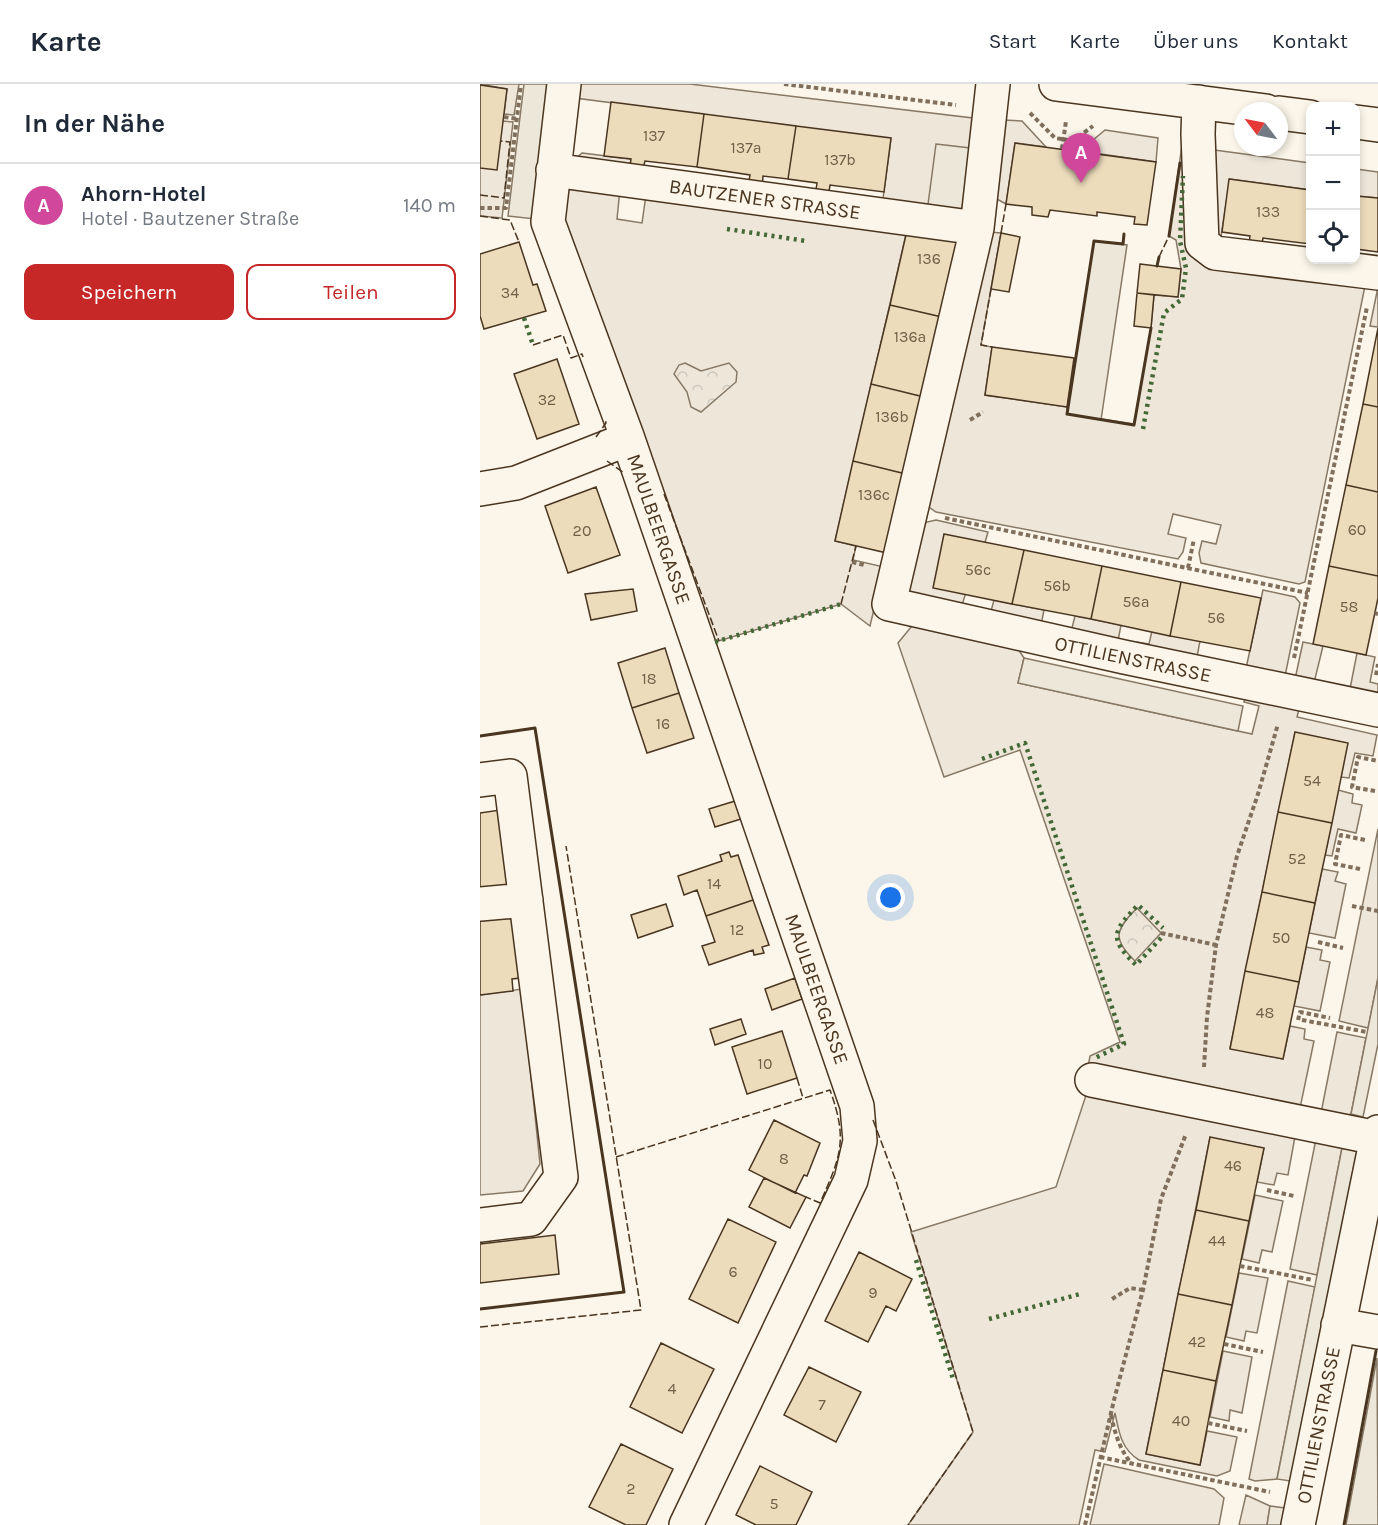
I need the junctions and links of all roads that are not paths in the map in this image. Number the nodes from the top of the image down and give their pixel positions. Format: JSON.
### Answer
{"nodes":[{"id":1,"x":564,"y":84,"type":"edge"},
{"id":2,"x":993,"y":84,"type":"edge"},
{"id":3,"x":1056,"y":84,"type":"edge"},
{"id":4,"x":1199,"y":102,"type":"junction"},
{"id":5,"x":1234,"y":107,"type":"edge"},
{"id":6,"x":1288,"y":114,"type":"edge"},
{"id":7,"x":1306,"y":116,"type":"edge"},
{"id":8,"x":1360,"y":123,"type":"edge"},
{"id":9,"x":1378,"y":125,"type":"edge"},
{"id":10,"x":553,"y":170,"type":"junction"},
{"id":11,"x":977,"y":228,"type":"junction"},
{"id":12,"x":1376,"y":273,"type":"edge"},
{"id":13,"x":628,"y":439,"type":"junction"},
{"id":14,"x":480,"y":489,"type":"edge"},
{"id":15,"x":1378,"y":710,"type":"edge"},
{"id":16,"x":480,"y":780,"type":"edge"},
{"id":17,"x":526,"y":900,"type":"junction"},
{"id":18,"x":480,"y":904,"type":"edge"},
{"id":19,"x":1092,"y":1080,"type":"dead end"},
{"id":20,"x":1377,"y":1135,"type":"edge"},
{"id":21,"x":480,"y":1225,"type":"edge"},
{"id":22,"x":1338,"y":1325,"type":"junction"},
{"id":23,"x":1378,"y":1332,"type":"edge"},
{"id":24,"x":686,"y":1525,"type":"edge"},
{"id":25,"x":1298,"y":1525,"type":"edge"}],
"edges":[{"from":1,"to":10,"type":"street","name":"MAULBEERGASSE"},
{"from":2,"to":11,"type":"street"},
{"from":3,"to":4,"type":"street"},
{"from":4,"to":5,"type":"street"},
{"from":4,"to":12,"type":"street"},
{"from":6,"to":7,"type":"street"},
{"from":8,"to":9,"type":"street"},
{"from":10,"to":11,"type":"street","name":"BAUTZENER STRASSE"},
{"from":10,"to":13,"type":"street","name":"MAULBEERGASSE"},
{"from":11,"to":15,"type":"street","name":"OTTILIENSTRASSE"},
{"from":13,"to":14,"type":"street","name":"MAULBEERGASSE"},
{"from":13,"to":24,"type":"street","name":"MAULBEERGASSE"},
{"from":16,"to":17,"type":"street"},
{"from":17,"to":18,"type":"street"},
{"from":17,"to":21,"type":"street"},
{"from":19,"to":20,"type":"street","name":"OTTILIENSTRASSE"},
{"from":20,"to":22,"type":"street","name":"OTTILIENSTRASSE"},
{"from":22,"to":23,"type":"street","name":"OTTILIENSTRASSE"},
{"from":22,"to":25,"type":"street","name":"OTTILIENSTRASSE"}]}
